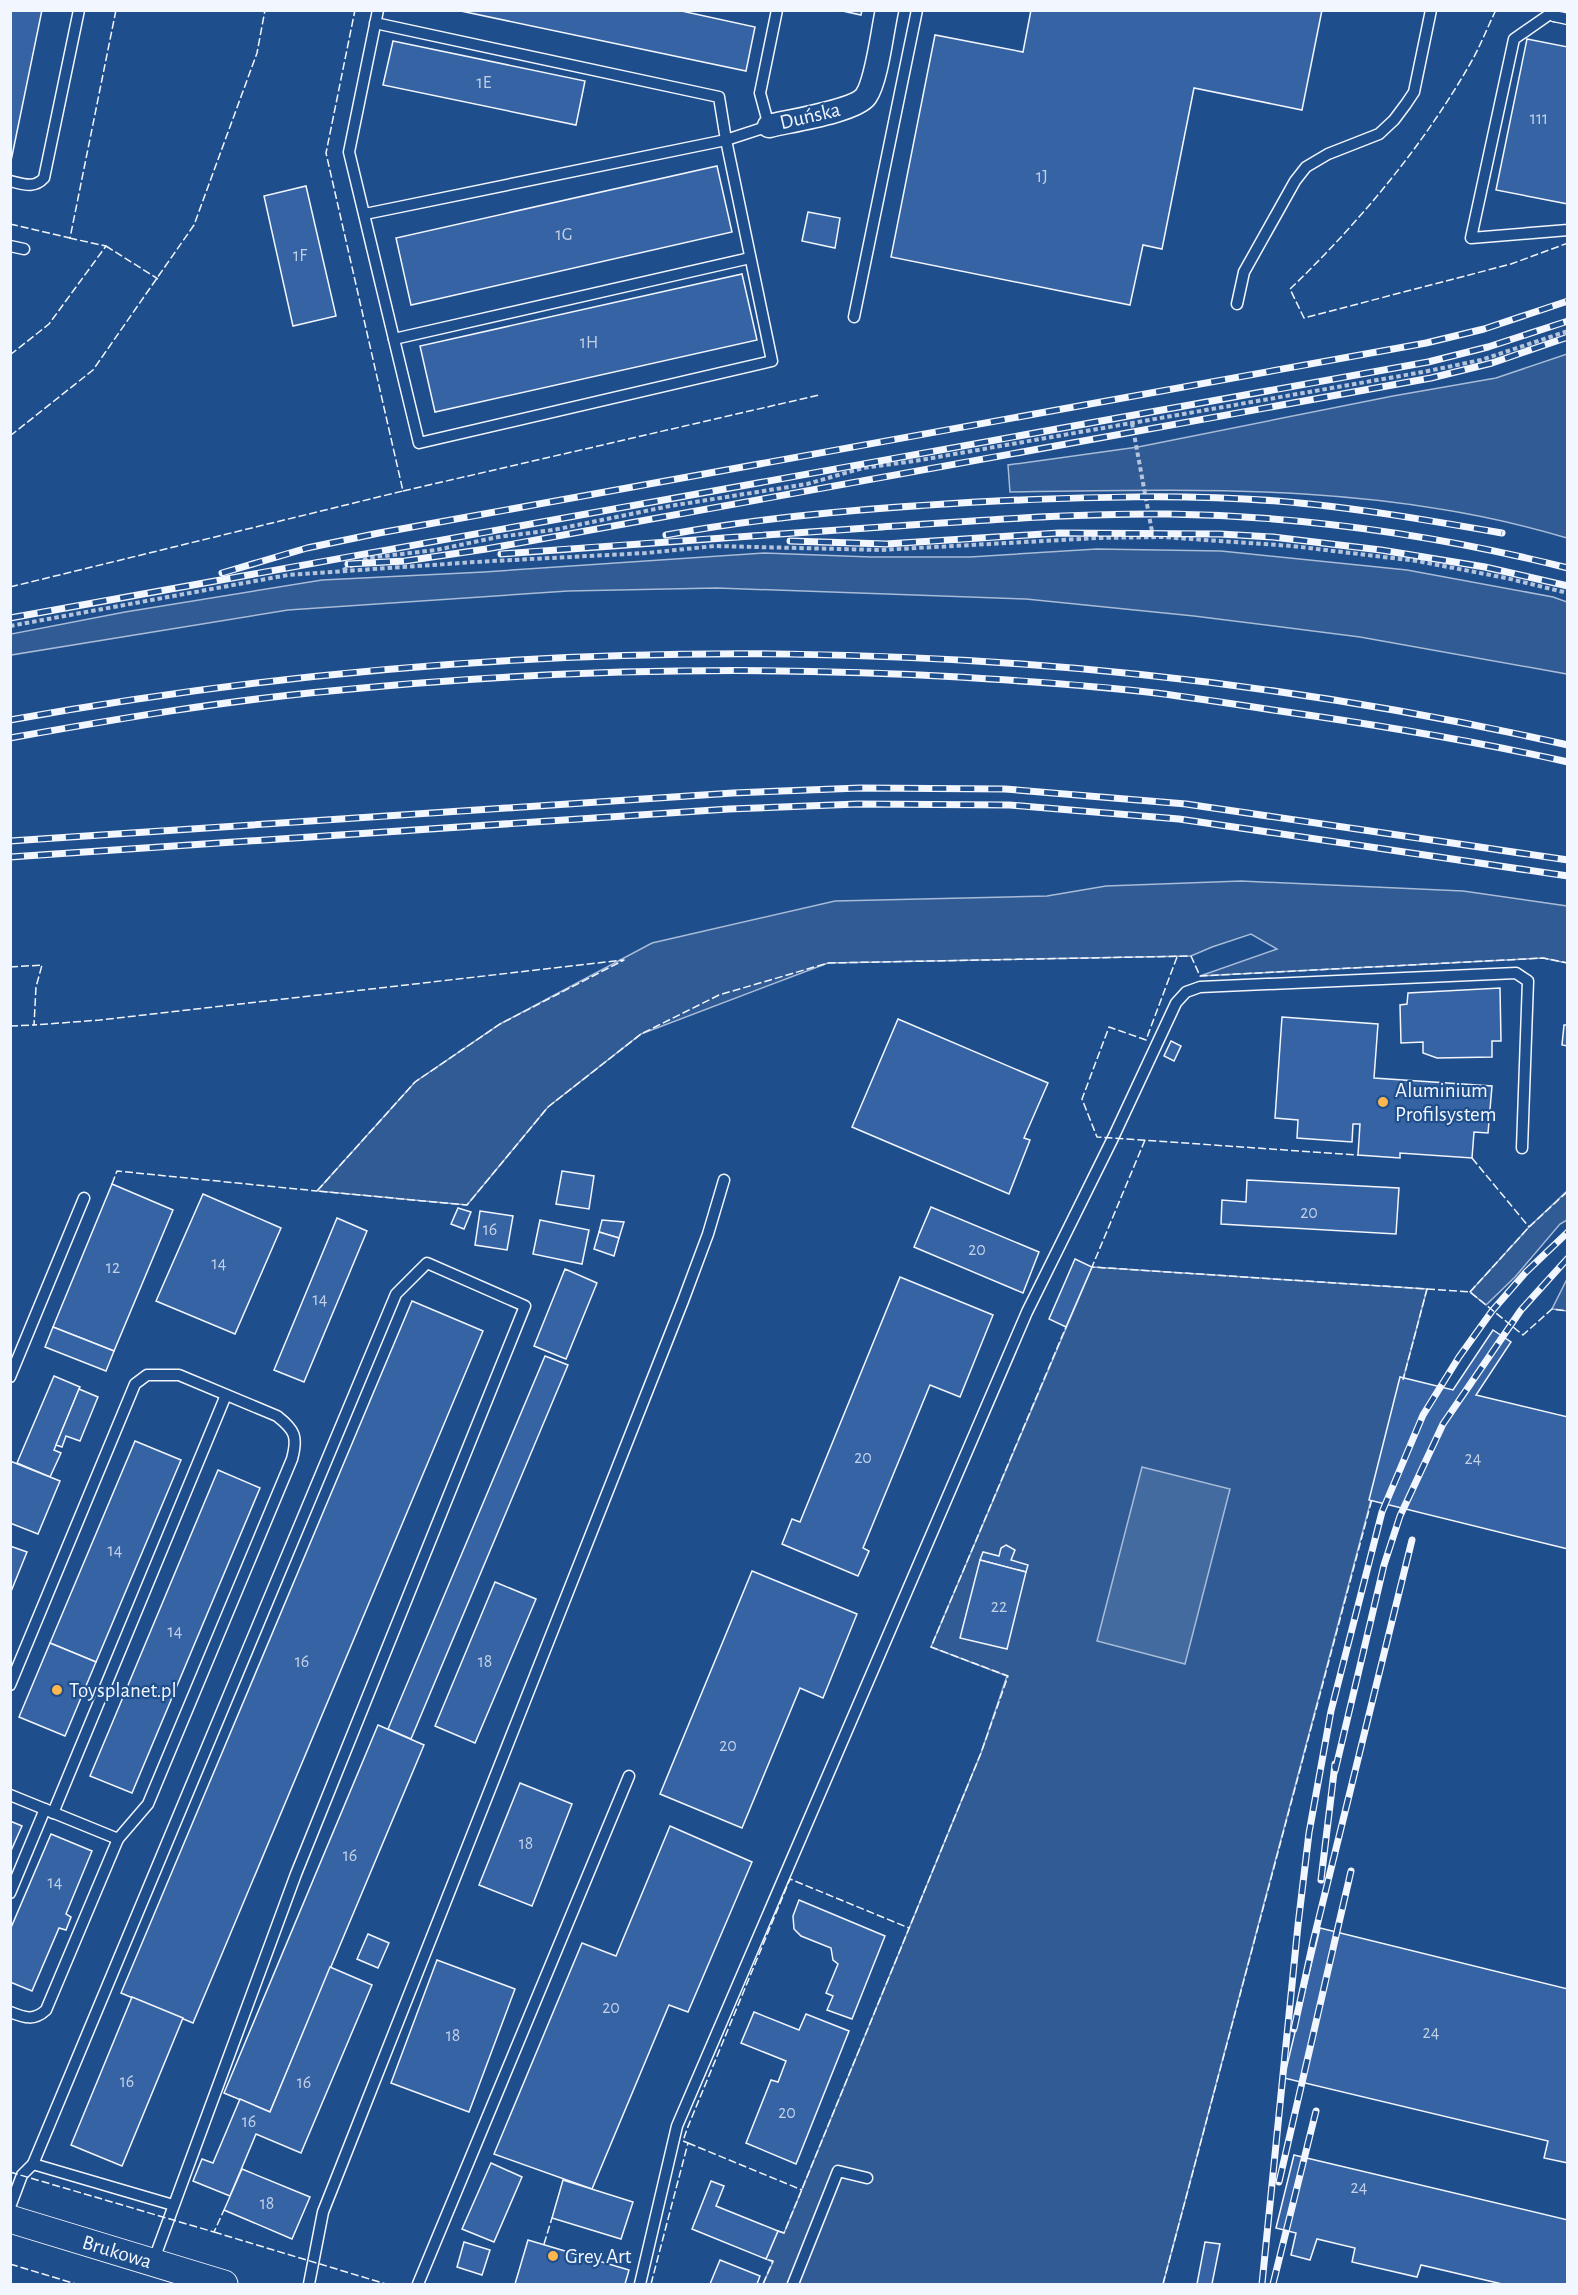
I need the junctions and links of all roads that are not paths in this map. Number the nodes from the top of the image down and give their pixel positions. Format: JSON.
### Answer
{"nodes":[{"id":1,"x":79,"y":10,"type":"edge"},
{"id":2,"x":378,"y":10,"type":"edge"},
{"id":3,"x":887,"y":10,"type":"edge"},
{"id":4,"x":917,"y":10,"type":"edge"},
{"id":5,"x":1431,"y":10,"type":"edge"},
{"id":6,"x":775,"y":11,"type":"edge"},
{"id":7,"x":1554,"y":13,"type":"edge"},
{"id":8,"x":1568,"y":19,"type":"edge"},
{"id":9,"x":375,"y":23,"type":"junction"},
{"id":10,"x":770,"y":126,"type":"junction"},
{"id":11,"x":726,"y":140,"type":"junction"},
{"id":12,"x":10,"y":182,"type":"edge"},
{"id":13,"x":365,"y":214,"type":"junction"},
{"id":14,"x":1568,"y":230,"type":"edge"},
{"id":15,"x":10,"y":246,"type":"edge"},
{"id":16,"x":24,"y":249,"type":"dead end"},
{"id":17,"x":750,"y":258,"type":"junction"},
{"id":18,"x":1237,"y":304,"type":"dead end"},
{"id":19,"x":854,"y":317,"type":"dead end"},
{"id":20,"x":394,"y":339,"type":"junction"},
{"id":21,"x":1522,"y":1148,"type":"dead end"},
{"id":22,"x":724,"y":1180,"type":"dead end"},
{"id":23,"x":84,"y":1198,"type":"dead end"},
{"id":24,"x":10,"y":1377,"type":"edge"},
{"id":25,"x":226,"y":1395,"type":"junction"},
{"id":26,"x":10,"y":1685,"type":"edge"},
{"id":27,"x":630,"y":1776,"type":"dead end"},
{"id":28,"x":10,"y":1795,"type":"edge"},
{"id":29,"x":49,"y":1811,"type":"junction"},
{"id":30,"x":118,"y":1839,"type":"junction"},
{"id":31,"x":10,"y":1893,"type":"edge"},
{"id":32,"x":10,"y":2012,"type":"edge"},
{"id":33,"x":33,"y":2164,"type":"junction"},
{"id":34,"x":867,"y":2178,"type":"dead end"},
{"id":35,"x":173,"y":2205,"type":"junction"},
{"id":36,"x":10,"y":2207,"type":"edge"},
{"id":37,"x":10,"y":2219,"type":"edge"},
{"id":38,"x":153,"y":2263,"type":"junction"},
{"id":39,"x":218,"y":2284,"type":"edge"},
{"id":40,"x":309,"y":2284,"type":"edge"},
{"id":41,"x":418,"y":2284,"type":"edge"},
{"id":42,"x":640,"y":2284,"type":"edge"},
{"id":43,"x":792,"y":2284,"type":"edge"}],
"edges":[{"from":1,"to":12,"type":"lane"},
{"from":2,"to":9,"type":"lane"},
{"from":3,"to":10,"type":"street","name":"Duńska"},
{"from":4,"to":19,"type":"lane"},
{"from":5,"to":18,"type":"lane"},
{"from":6,"to":10,"type":"lane"},
{"from":7,"to":8,"type":"lane"},
{"from":7,"to":14,"type":"lane"},
{"from":9,"to":11,"type":"lane"},
{"from":9,"to":13,"type":"lane"},
{"from":10,"to":11,"type":"lane"},
{"from":11,"to":13,"type":"lane"},
{"from":11,"to":17,"type":"lane"},
{"from":13,"to":20,"type":"lane"},
{"from":15,"to":16,"type":"lane"},
{"from":17,"to":20,"type":"lane"},
{"from":17,"to":20,"type":"lane"},
{"from":21,"to":42,"type":"lane"},
{"from":22,"to":40,"type":"lane"},
{"from":23,"to":24,"type":"lane"},
{"from":25,"to":26,"type":"lane"},
{"from":25,"to":29,"type":"lane"},
{"from":25,"to":30,"type":"lane"},
{"from":27,"to":41,"type":"lane"},
{"from":28,"to":29,"type":"lane"},
{"from":29,"to":30,"type":"lane"},
{"from":29,"to":31,"type":"lane"},
{"from":30,"to":32,"type":"lane"},
{"from":33,"to":35,"type":"lane"},
{"from":33,"to":35,"type":"lane"},
{"from":33,"to":36,"type":"lane"},
{"from":34,"to":43,"type":"lane"},
{"from":35,"to":38,"type":"lane"},
{"from":37,"to":38,"type":"street","name":"Brukowa"},
{"from":38,"to":39,"type":"street","name":"Brukowa"}]}
